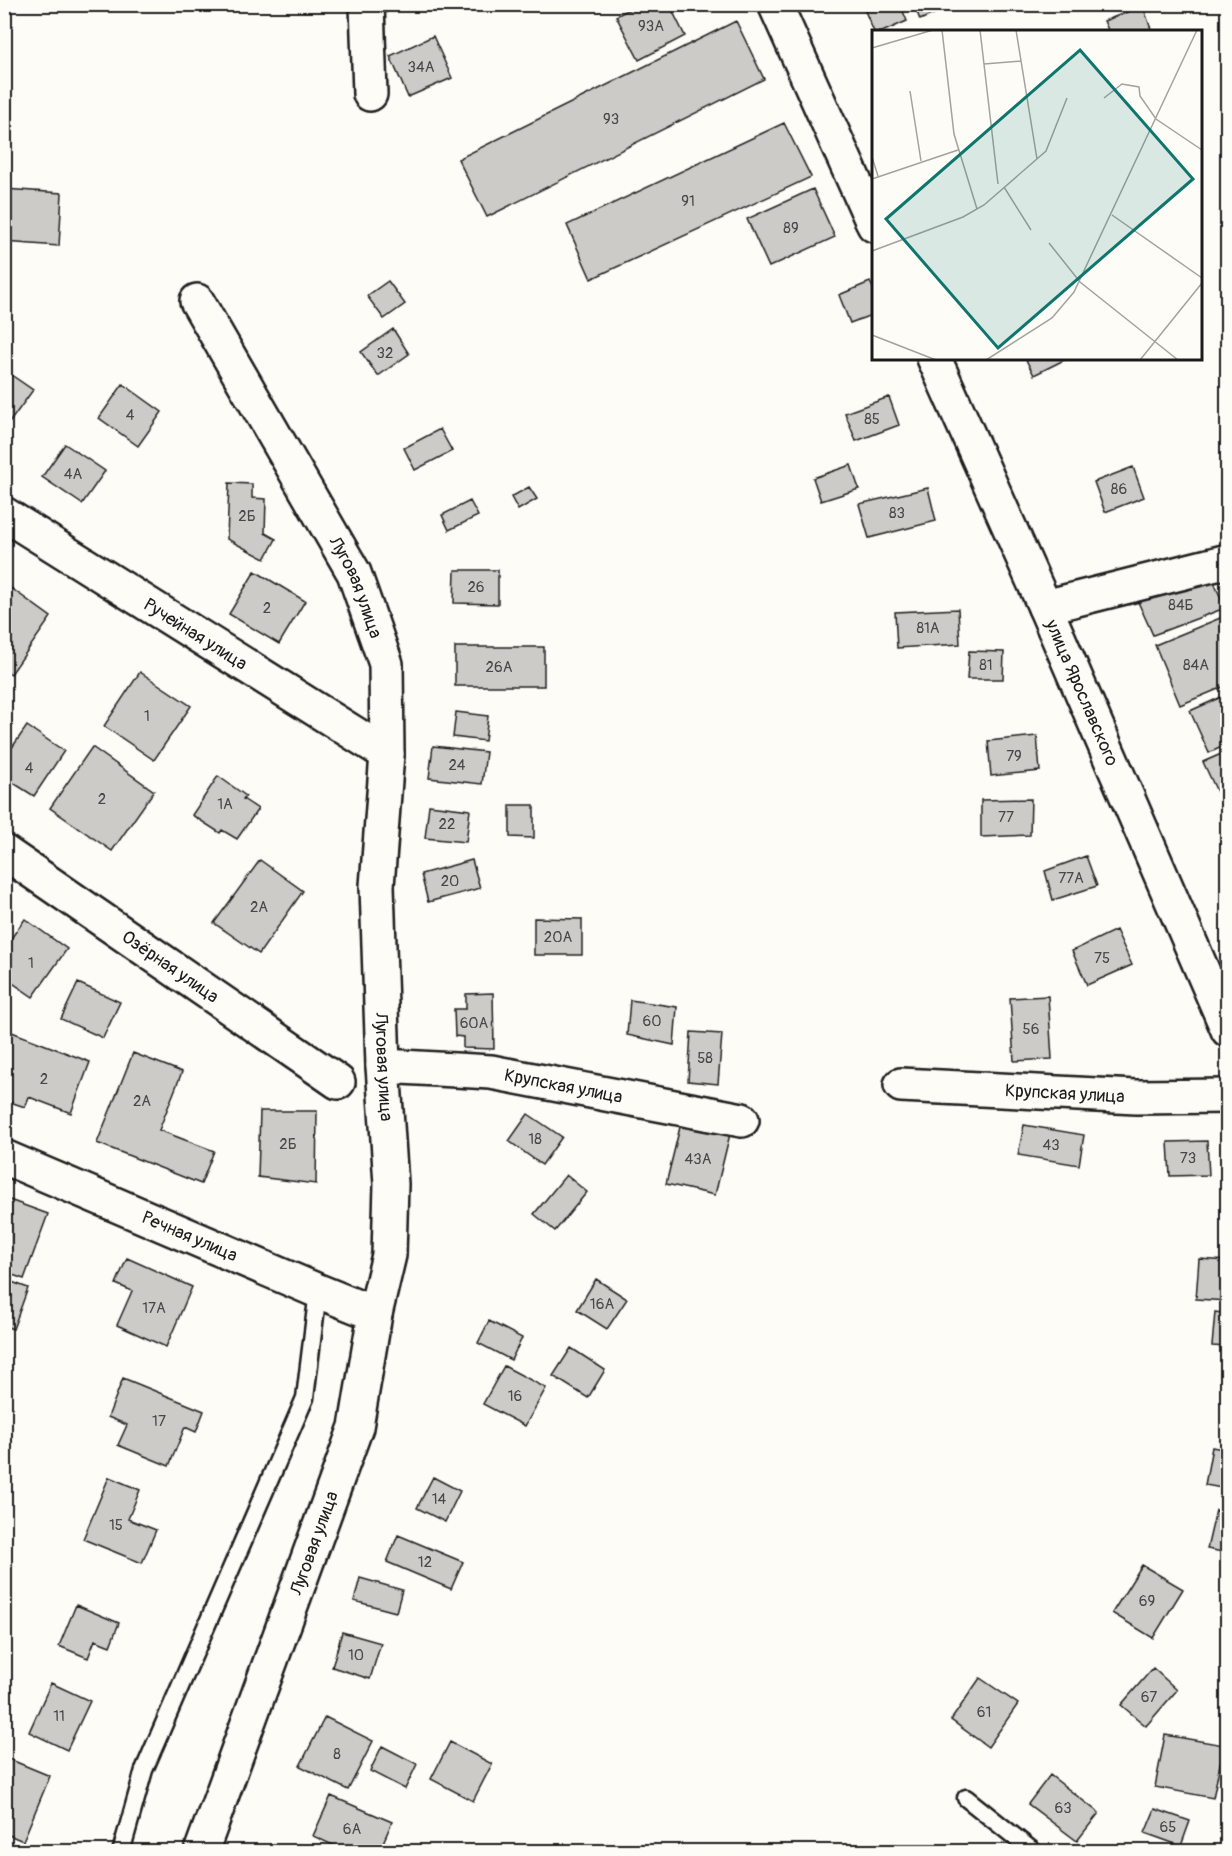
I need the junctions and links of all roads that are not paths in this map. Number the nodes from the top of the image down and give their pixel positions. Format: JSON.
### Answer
{"nodes":[{"id":1,"x":367,"y":4,"type":"edge"},
{"id":2,"x":775,"y":4,"type":"edge"},
{"id":3,"x":370,"y":94,"type":"dead end"},
{"id":4,"x":872,"y":223,"type":"edge"},
{"id":5,"x":197,"y":301,"type":"dead end"},
{"id":6,"x":935,"y":360,"type":"edge"},
{"id":7,"x":4,"y":514,"type":"edge"},
{"id":8,"x":1227,"y":561,"type":"edge"},
{"id":9,"x":1045,"y":607,"type":"junction"},
{"id":10,"x":387,"y":754,"type":"junction"},
{"id":11,"x":4,"y":852,"type":"edge"},
{"id":12,"x":1227,"y":1030,"type":"edge"},
{"id":13,"x":383,"y":1066,"type":"junction"},
{"id":14,"x":338,"y":1082,"type":"dead end"},
{"id":15,"x":901,"y":1085,"type":"dead end"},
{"id":16,"x":1227,"y":1096,"type":"edge"},
{"id":17,"x":742,"y":1120,"type":"dead end"},
{"id":18,"x":4,"y":1157,"type":"edge"},
{"id":19,"x":318,"y":1291,"type":"junction"},
{"id":20,"x":375,"y":1314,"type":"junction"},
{"id":21,"x":966,"y":1798,"type":"dead end"},
{"id":22,"x":120,"y":1851,"type":"edge"},
{"id":23,"x":201,"y":1851,"type":"edge"},
{"id":24,"x":1034,"y":1851,"type":"edge"}],
"edges":[{"from":1,"to":3,"type":"street"},
{"from":2,"to":4,"type":"street"},
{"from":5,"to":10,"type":"street","name":"Луговая улица"},
{"from":6,"to":9,"type":"street","name":"улица Ярославского"},
{"from":7,"to":10,"type":"street","name":"Ручейная улица"},
{"from":8,"to":9,"type":"street"},
{"from":9,"to":12,"type":"street","name":"улица Ярославского"},
{"from":10,"to":13,"type":"street","name":"Луговая улица"},
{"from":11,"to":14,"type":"street","name":"Озёрная улица"},
{"from":13,"to":17,"type":"street","name":"Крупская улица"},
{"from":13,"to":20,"type":"street","name":"Луговая улица"},
{"from":15,"to":16,"type":"street","name":"Крупская улица"},
{"from":18,"to":19,"type":"street","name":"Речная улица"},
{"from":19,"to":20,"type":"street","name":"Речная улица"},
{"from":19,"to":22,"type":"lane"},
{"from":20,"to":23,"type":"street","name":"Луговая улица"},
{"from":21,"to":24,"type":"lane"}]}
